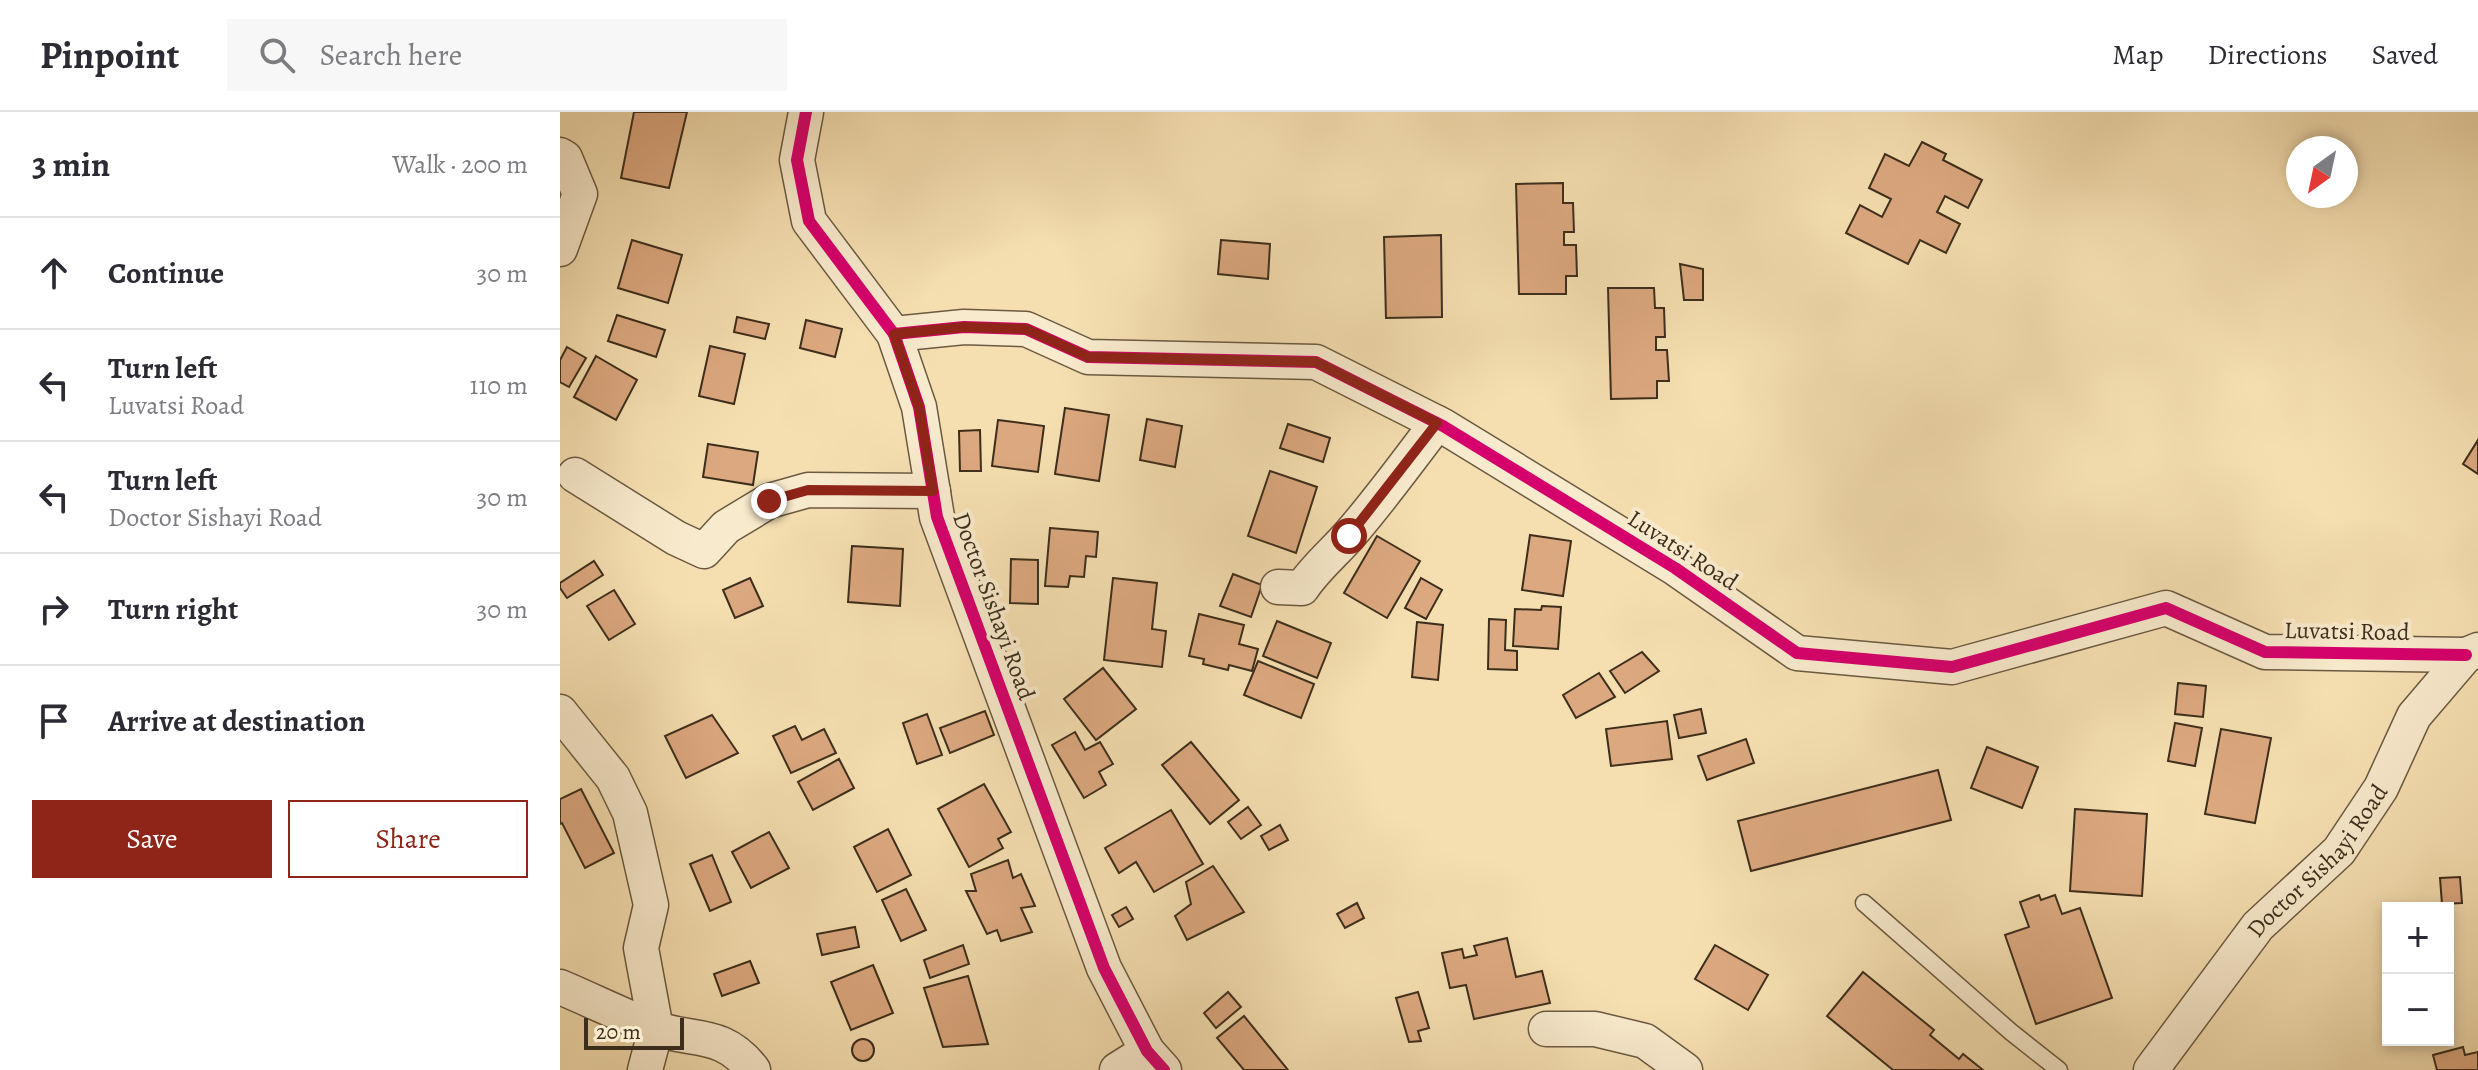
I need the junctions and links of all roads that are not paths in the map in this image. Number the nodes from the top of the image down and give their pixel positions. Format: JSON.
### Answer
{"nodes":[{"id":1,"x":806,"y":112,"type":"edge"},
{"id":2,"x":560,"y":155,"type":"edge"},
{"id":3,"x":560,"y":249,"type":"edge"},
{"id":4,"x":894,"y":334,"type":"junction"},
{"id":5,"x":1437,"y":423,"type":"junction"},
{"id":6,"x":575,"y":475,"type":"dead end"},
{"id":7,"x":933,"y":491,"type":"junction"},
{"id":8,"x":1278,"y":587,"type":"dead end"},
{"id":9,"x":2472,"y":653,"type":"edge"},
{"id":10,"x":560,"y":712,"type":"edge"},
{"id":11,"x":1864,"y":903,"type":"dead end"},
{"id":12,"x":560,"y":987,"type":"edge"},
{"id":13,"x":656,"y":1029,"type":"junction"},
{"id":14,"x":1546,"y":1029,"type":"dead end"},
{"id":15,"x":1155,"y":1060,"type":"edge"},
{"id":16,"x":645,"y":1070,"type":"edge"},
{"id":17,"x":753,"y":1070,"type":"edge"},
{"id":18,"x":1117,"y":1070,"type":"edge"},
{"id":19,"x":1685,"y":1070,"type":"edge"},
{"id":20,"x":2059,"y":1070,"type":"edge"},
{"id":21,"x":2151,"y":1070,"type":"edge"}],
"edges":[{"from":1,"to":4,"type":"street","name":"Doctor Sishayi Road"},
{"from":2,"to":3,"type":"street"},
{"from":4,"to":5,"type":"street","name":"Luvatsi Road"},
{"from":4,"to":7,"type":"street","name":"Doctor Sishayi Road"},
{"from":5,"to":8,"type":"street"},
{"from":5,"to":9,"type":"street","name":"Luvatsi Road"},
{"from":6,"to":7,"type":"street"},
{"from":7,"to":15,"type":"street","name":"Doctor Sishayi Road"},
{"from":9,"to":21,"type":"street","name":"Doctor Sishayi Road"},
{"from":10,"to":13,"type":"street"},
{"from":11,"to":20,"type":"lane"},
{"from":12,"to":13,"type":"street"},
{"from":13,"to":16,"type":"street"},
{"from":13,"to":17,"type":"street"},
{"from":14,"to":19,"type":"street"},
{"from":15,"to":18,"type":"street"}]}
